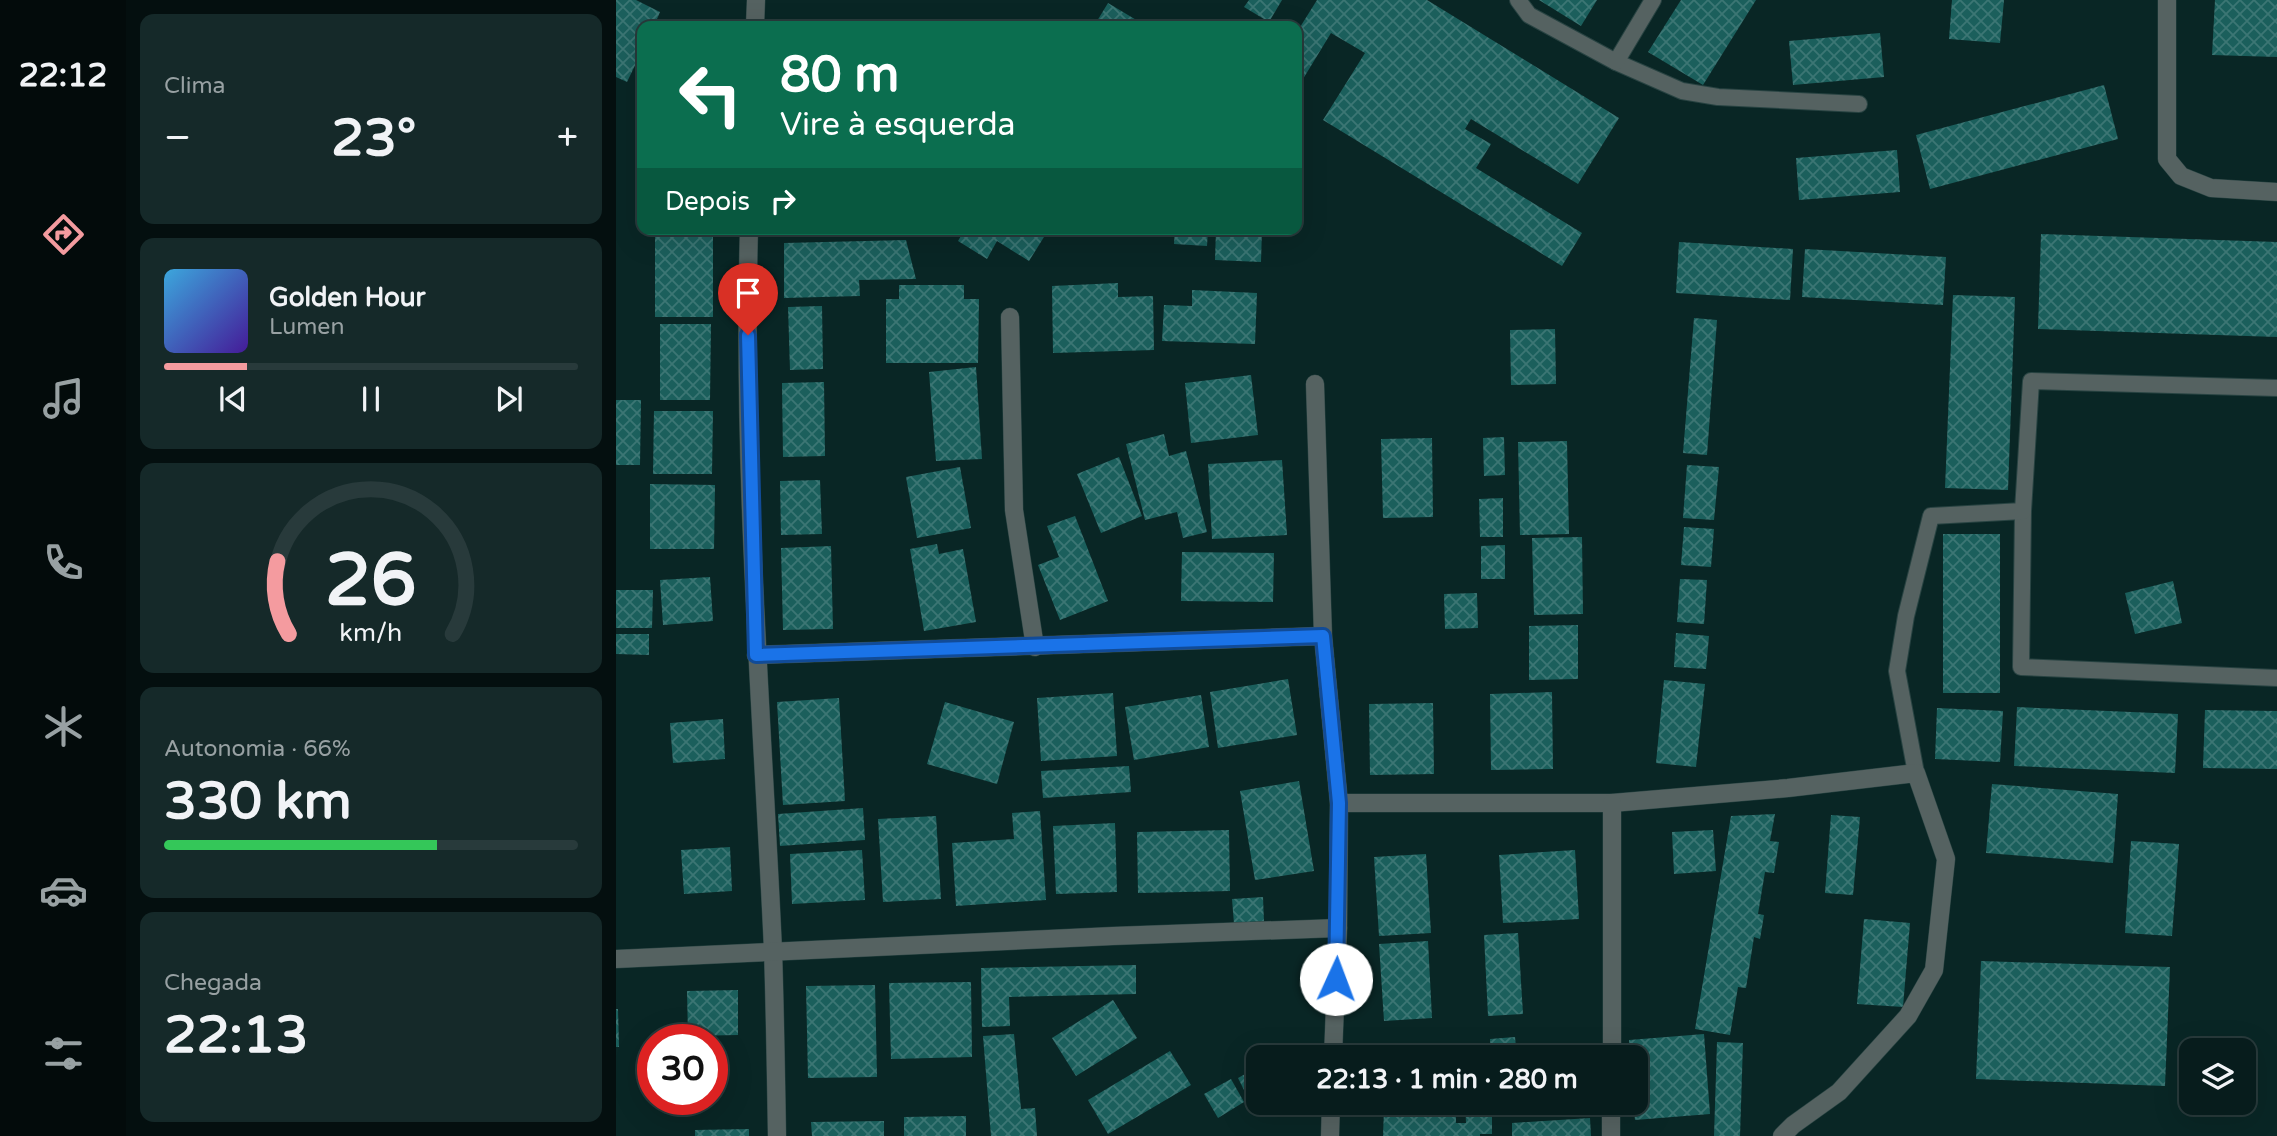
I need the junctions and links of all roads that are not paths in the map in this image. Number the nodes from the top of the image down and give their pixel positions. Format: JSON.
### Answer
{"nodes":[{"id":1,"x":756,"y":0,"type":"edge"},
{"id":2,"x":1518,"y":0,"type":"edge"},
{"id":3,"x":1653,"y":0,"type":"edge"},
{"id":4,"x":2167,"y":0,"type":"edge"},
{"id":5,"x":755,"y":21,"type":"edge"},
{"id":6,"x":1616,"y":62,"type":"junction"},
{"id":7,"x":1859,"y":104,"type":"dead end"},
{"id":8,"x":2277,"y":192,"type":"edge"},
{"id":9,"x":749,"y":235,"type":"edge"},
{"id":10,"x":1010,"y":317,"type":"dead end"},
{"id":11,"x":1315,"y":384,"type":"dead end"},
{"id":12,"x":2277,"y":388,"type":"edge"},
{"id":13,"x":2022,"y":511,"type":"junction"},
{"id":14,"x":1323,"y":636,"type":"junction"},
{"id":15,"x":1035,"y":647,"type":"junction"},
{"id":16,"x":756,"y":655,"type":"junction"},
{"id":17,"x":2277,"y":678,"type":"edge"},
{"id":18,"x":1916,"y":773,"type":"junction"},
{"id":19,"x":1339,"y":803,"type":"junction"},
{"id":20,"x":1612,"y":803,"type":"junction"},
{"id":21,"x":1338,"y":928,"type":"junction"},
{"id":22,"x":773,"y":951,"type":"junction"},
{"id":23,"x":616,"y":959,"type":"edge"},
{"id":24,"x":1333,"y":1045,"type":"edge"},
{"id":25,"x":1612,"y":1045,"type":"edge"},
{"id":26,"x":1331,"y":1115,"type":"edge"},
{"id":27,"x":1611,"y":1115,"type":"edge"},
{"id":28,"x":778,"y":1136,"type":"edge"},
{"id":29,"x":1330,"y":1136,"type":"edge"},
{"id":30,"x":1611,"y":1136,"type":"edge"},
{"id":31,"x":1782,"y":1136,"type":"edge"}],
"edges":[{"from":1,"to":5,"type":"street"},
{"from":2,"to":6,"type":"lane"},
{"from":3,"to":6,"type":"lane"},
{"from":4,"to":8,"type":"street"},
{"from":6,"to":7,"type":"lane"},
{"from":9,"to":16,"type":"street"},
{"from":10,"to":15,"type":"street"},
{"from":11,"to":14,"type":"street"},
{"from":12,"to":13,"type":"lane"},
{"from":13,"to":17,"type":"lane"},
{"from":13,"to":18,"type":"lane"},
{"from":14,"to":15,"type":"street"},
{"from":14,"to":19,"type":"street"},
{"from":15,"to":16,"type":"street"},
{"from":16,"to":22,"type":"street"},
{"from":18,"to":20,"type":"street"},
{"from":18,"to":31,"type":"street"},
{"from":19,"to":20,"type":"street"},
{"from":19,"to":21,"type":"street"},
{"from":20,"to":25,"type":"street"},
{"from":21,"to":22,"type":"street"},
{"from":21,"to":24,"type":"street"},
{"from":22,"to":23,"type":"street"},
{"from":22,"to":28,"type":"street"},
{"from":26,"to":29,"type":"street"},
{"from":27,"to":30,"type":"street"}]}
